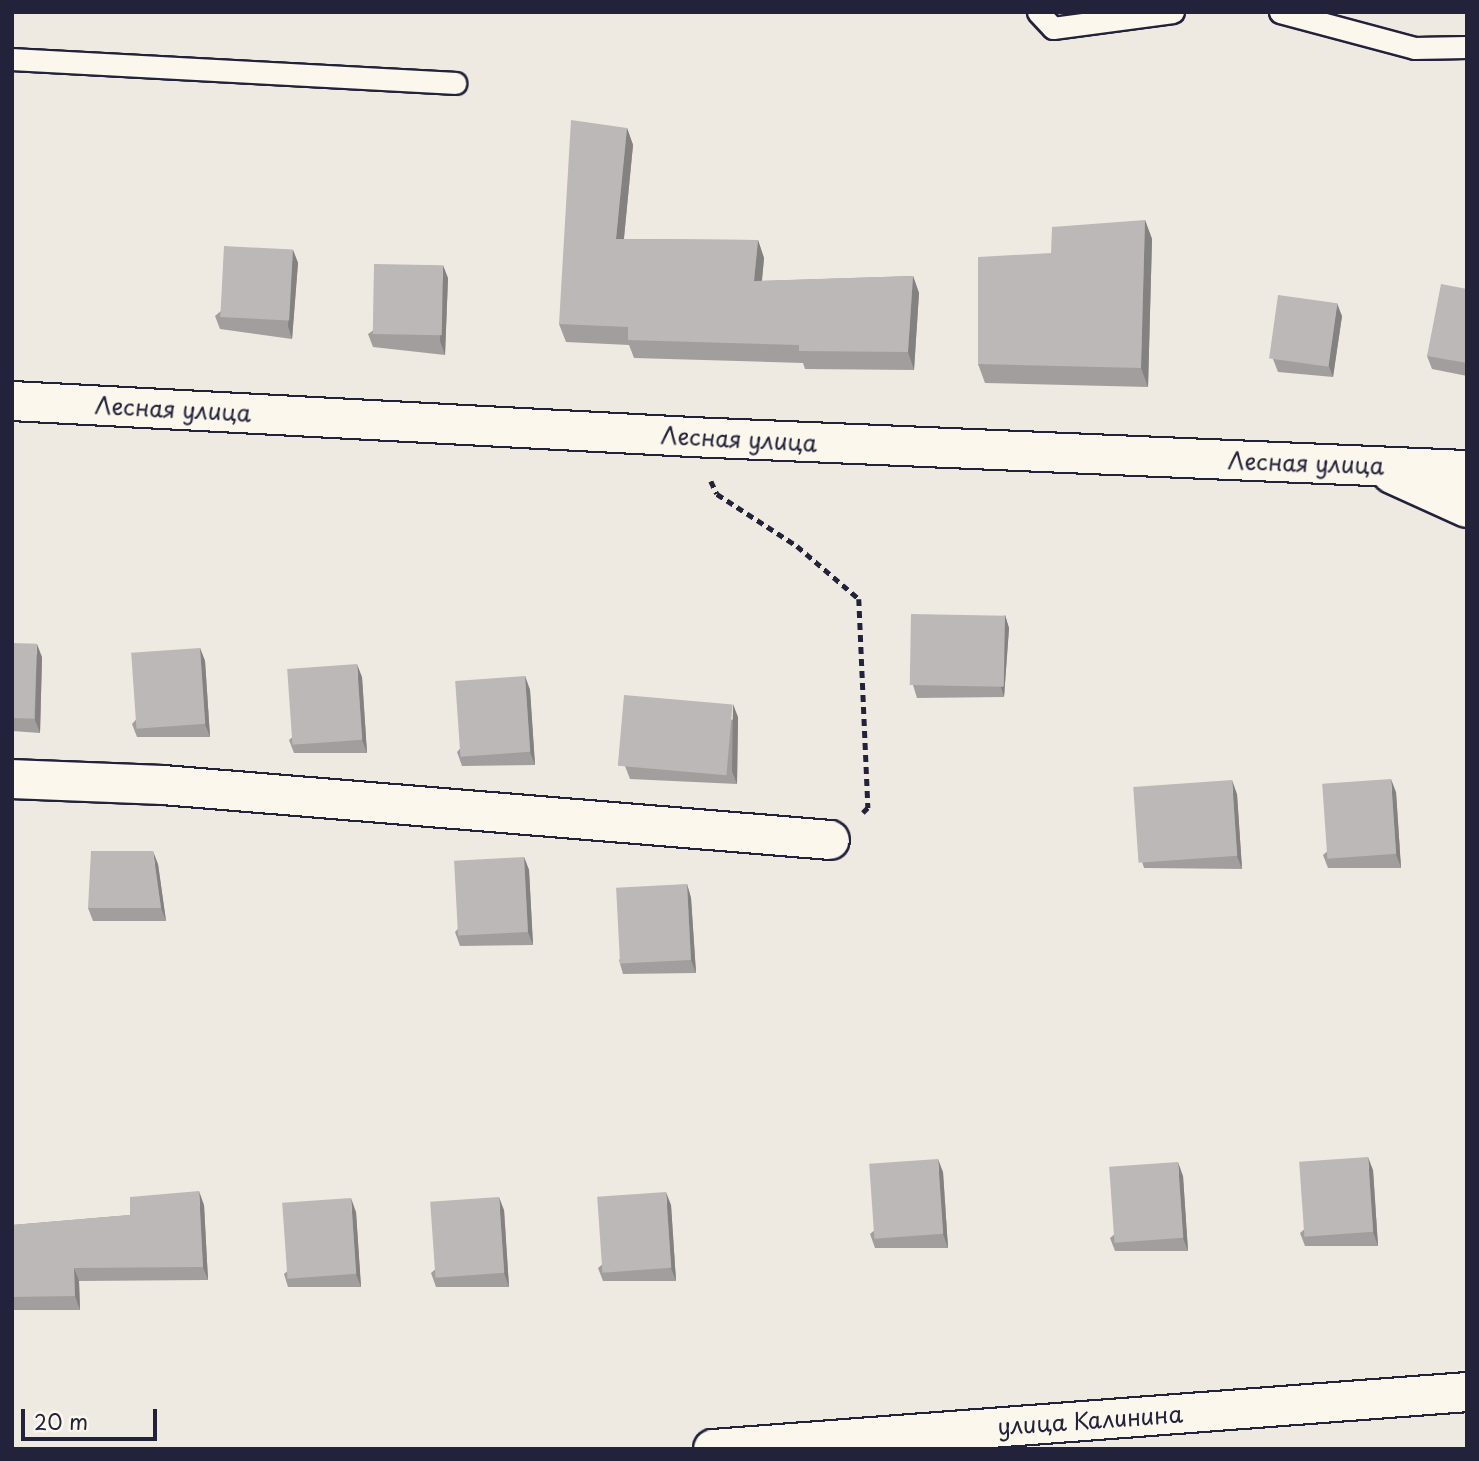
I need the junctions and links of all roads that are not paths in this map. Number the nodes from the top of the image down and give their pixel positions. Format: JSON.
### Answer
{"nodes":[{"id":1,"x":1038,"y":12,"type":"edge"},
{"id":2,"x":1173,"y":12,"type":"edge"},
{"id":3,"x":1280,"y":12,"type":"edge"},
{"id":4,"x":1467,"y":47,"type":"edge"},
{"id":5,"x":12,"y":59,"type":"edge"},
{"id":6,"x":455,"y":83,"type":"dead end"},
{"id":7,"x":12,"y":401,"type":"edge"},
{"id":8,"x":1373,"y":466,"type":"junction"},
{"id":9,"x":1467,"y":470,"type":"edge"},
{"id":10,"x":1467,"y":508,"type":"edge"},
{"id":11,"x":12,"y":779,"type":"edge"},
{"id":12,"x":830,"y":840,"type":"road end"},
{"id":13,"x":1467,"y":1392,"type":"edge"},
{"id":14,"x":713,"y":1449,"type":"edge"}],
"edges":[{"from":1,"to":2,"type":"lane"},
{"from":3,"to":4,"type":"lane"},
{"from":5,"to":6,"type":"lane"},
{"from":7,"to":8,"type":"street","name":"Лесная улица"},
{"from":8,"to":9,"type":"street","name":"Лесная улица"},
{"from":8,"to":10,"type":"street"},
{"from":11,"to":12,"type":"street"},
{"from":13,"to":14,"type":"street","name":"улица Калинина"}]}
